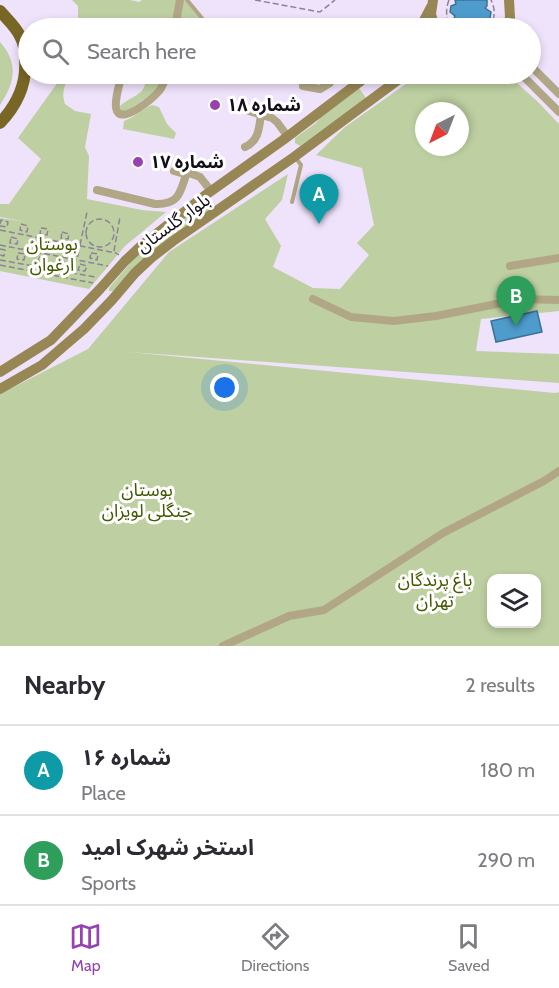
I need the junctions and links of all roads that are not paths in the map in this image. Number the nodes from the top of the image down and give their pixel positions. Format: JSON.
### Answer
{"nodes":[{"id":1,"x":180,"y":0,"type":"edge"},
{"id":2,"x":187,"y":0,"type":"edge"},
{"id":3,"x":431,"y":2,"type":"edge"},
{"id":4,"x":512,"y":3,"type":"edge"},
{"id":5,"x":0,"y":11,"type":"edge"},
{"id":6,"x":177,"y":18,"type":"edge"},
{"id":7,"x":202,"y":18,"type":"edge"},
{"id":8,"x":424,"y":18,"type":"edge"},
{"id":9,"x":432,"y":18,"type":"edge"},
{"id":10,"x":510,"y":18,"type":"edge"},
{"id":11,"x":18,"y":33,"type":"edge"},
{"id":12,"x":541,"y":75,"type":"edge"},
{"id":13,"x":23,"y":84,"type":"edge"},
{"id":14,"x":120,"y":84,"type":"edge"},
{"id":15,"x":163,"y":84,"type":"edge"},
{"id":16,"x":328,"y":84,"type":"edge"},
{"id":17,"x":355,"y":84,"type":"edge"},
{"id":18,"x":367,"y":84,"type":"edge"},
{"id":19,"x":392,"y":84,"type":"edge"},
{"id":20,"x":531,"y":84,"type":"edge"},
{"id":21,"x":303,"y":86,"type":"dead end"},
{"id":22,"x":559,"y":94,"type":"edge"},
{"id":23,"x":372,"y":99,"type":"junction"},
{"id":24,"x":559,"y":112,"type":"edge"},
{"id":25,"x":249,"y":113,"type":"dead end"},
{"id":26,"x":260,"y":114,"type":"junction"},
{"id":27,"x":0,"y":123,"type":"edge"},
{"id":28,"x":285,"y":139,"type":"junction"},
{"id":29,"x":245,"y":147,"type":"dead end"},
{"id":30,"x":294,"y":157,"type":"junction"},
{"id":31,"x":174,"y":168,"type":"dead end"},
{"id":32,"x":185,"y":171,"type":"junction"},
{"id":33,"x":97,"y":190,"type":"dead end"},
{"id":34,"x":209,"y":192,"type":"junction"},
{"id":35,"x":292,"y":202,"type":"dead end"},
{"id":36,"x":218,"y":210,"type":"junction"},
{"id":37,"x":559,"y":258,"type":"edge"},
{"id":38,"x":510,"y":266,"type":"dead end"},
{"id":39,"x":100,"y":289,"type":"junction"},
{"id":40,"x":313,"y":299,"type":"dead end"},
{"id":41,"x":112,"y":300,"type":"junction"},
{"id":42,"x":559,"y":300,"type":"edge"},
{"id":43,"x":0,"y":372,"type":"edge"},
{"id":44,"x":0,"y":389,"type":"edge"},
{"id":45,"x":559,"y":471,"type":"edge"},
{"id":46,"x":223,"y":646,"type":"edge"}],
"edges":[{"from":1,"to":6,"type":"street"},
{"from":2,"to":7,"type":"lane"},
{"from":3,"to":8,"type":"main road"},
{"from":3,"to":9,"type":"main road"},
{"from":4,"to":10,"type":"main road"},
{"from":5,"to":11,"type":"highway"},
{"from":12,"to":22,"type":"street"},
{"from":13,"to":27,"type":"highway"},
{"from":14,"to":15,"type":"street"},
{"from":16,"to":21,"type":"street"},
{"from":17,"to":28,"type":"main road","name":"بلوار گلستان"},
{"from":18,"to":23,"type":"main road"},
{"from":19,"to":23,"type":"main road","name":"بلوار گلستان"},
{"from":20,"to":24,"type":"street"},
{"from":23,"to":30,"type":"main road","name":"بلوار گلستان"},
{"from":25,"to":26,"type":"street"},
{"from":26,"to":28,"type":"street"},
{"from":26,"to":29,"type":"street"},
{"from":28,"to":30,"type":"main road"},
{"from":28,"to":34,"type":"main road","name":"بلوار گلستان"},
{"from":30,"to":35,"type":"lane"},
{"from":30,"to":36,"type":"main road","name":"بلوار گلستان"},
{"from":31,"to":32,"type":"street"},
{"from":32,"to":33,"type":"street"},
{"from":32,"to":34,"type":"street"},
{"from":34,"to":36,"type":"main road"},
{"from":34,"to":39,"type":"main road","name":"بلوار گلستان"},
{"from":36,"to":41,"type":"main road","name":"بلوار گلستان"},
{"from":37,"to":38,"type":"street"},
{"from":39,"to":41,"type":"main road"},
{"from":39,"to":43,"type":"main road","name":"بلوار گلستان"},
{"from":40,"to":42,"type":"street"},
{"from":41,"to":44,"type":"main road","name":"بلوار گلستان"},
{"from":45,"to":46,"type":"street"}]}
